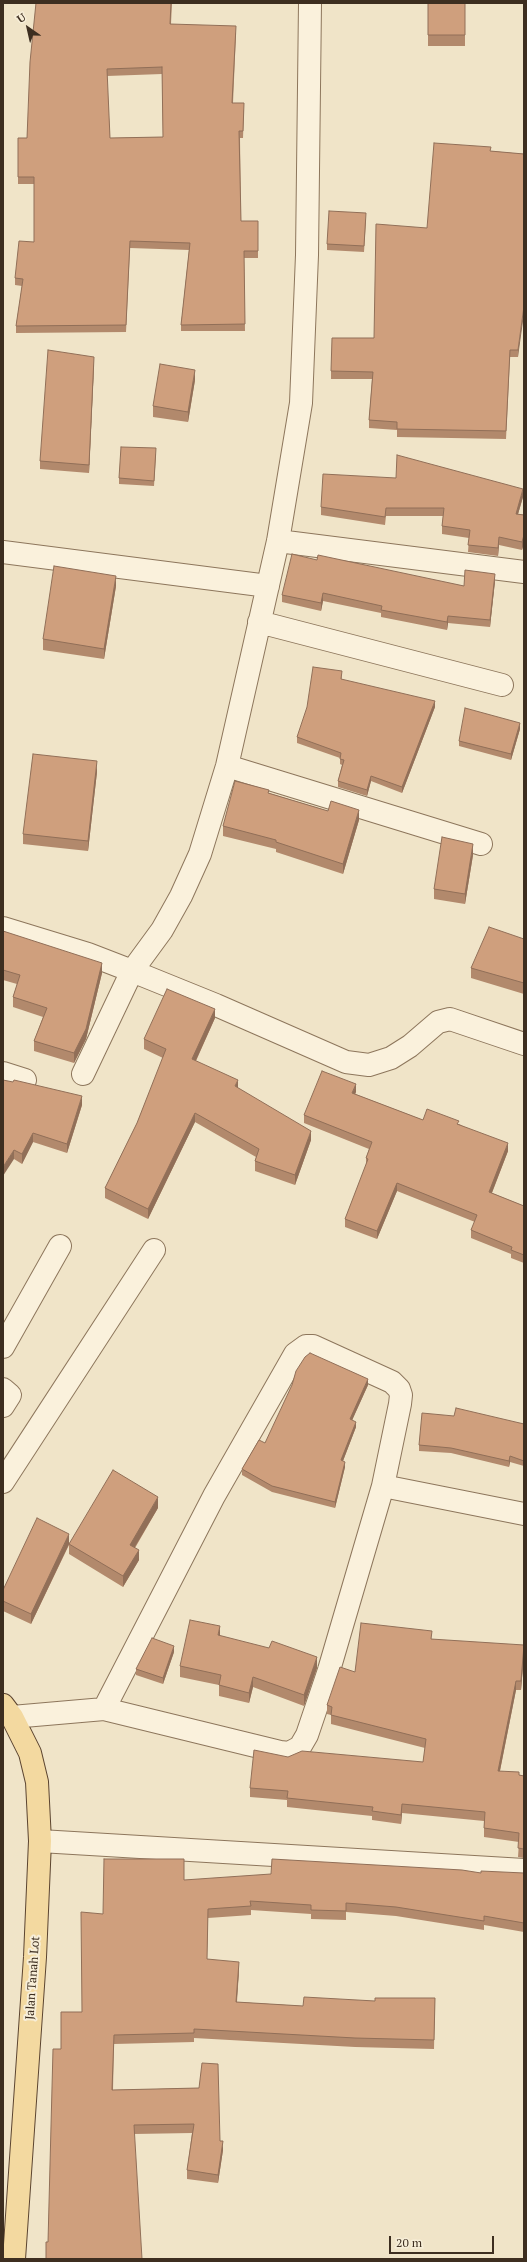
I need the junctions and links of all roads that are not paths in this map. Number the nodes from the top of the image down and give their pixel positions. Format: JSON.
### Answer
{"nodes":[{"id":1,"x":310,"y":3,"type":"edge"},
{"id":2,"x":278,"y":542,"type":"junction"},
{"id":3,"x":3,"y":552,"type":"edge"},
{"id":4,"x":524,"y":572,"type":"edge"},
{"id":5,"x":268,"y":586,"type":"junction"},
{"id":6,"x":260,"y":622,"type":"junction"},
{"id":7,"x":502,"y":685,"type":"dead end"},
{"id":8,"x":227,"y":766,"type":"junction"},
{"id":9,"x":481,"y":844,"type":"dead end"},
{"id":10,"x":3,"y":928,"type":"edge"},
{"id":11,"x":132,"y":971,"type":"junction"},
{"id":12,"x":524,"y":1044,"type":"edge"},
{"id":13,"x":3,"y":1073,"type":"edge"},
{"id":14,"x":83,"y":1074,"type":"dead end"},
{"id":15,"x":24,"y":1080,"type":"dead end"},
{"id":16,"x":60,"y":1246,"type":"dead end"},
{"id":17,"x":154,"y":1250,"type":"dead end"},
{"id":18,"x":3,"y":1347,"type":"edge"},
{"id":19,"x":3,"y":1389,"type":"edge"},
{"id":20,"x":3,"y":1406,"type":"edge"},
{"id":21,"x":3,"y":1482,"type":"edge"},
{"id":22,"x":383,"y":1486,"type":"junction"},
{"id":23,"x":524,"y":1514,"type":"edge"},
{"id":24,"x":104,"y":1709,"type":"junction"},
{"id":25,"x":8,"y":1711,"type":"edge"},
{"id":26,"x":40,"y":1841,"type":"junction"},
{"id":27,"x":524,"y":1870,"type":"edge"},
{"id":28,"x":14,"y":2259,"type":"edge"}],
"edges":[{"from":1,"to":2,"type":"street"},
{"from":2,"to":4,"type":"street"},
{"from":2,"to":5,"type":"street"},
{"from":3,"to":5,"type":"street"},
{"from":5,"to":6,"type":"street"},
{"from":6,"to":7,"type":"street"},
{"from":6,"to":8,"type":"street"},
{"from":8,"to":9,"type":"street"},
{"from":8,"to":11,"type":"street"},
{"from":10,"to":11,"type":"street"},
{"from":11,"to":12,"type":"street"},
{"from":11,"to":14,"type":"street"},
{"from":13,"to":15,"type":"street"},
{"from":16,"to":18,"type":"street"},
{"from":17,"to":21,"type":"street"},
{"from":19,"to":20,"type":"street"},
{"from":22,"to":23,"type":"street"},
{"from":22,"to":24,"type":"street"},
{"from":22,"to":24,"type":"street"},
{"from":24,"to":25,"type":"street"},
{"from":25,"to":26,"type":"main road","name":"Jalan Tanah Lot"},
{"from":26,"to":27,"type":"street"},
{"from":26,"to":28,"type":"main road","name":"Jalan Tanah Lot"}]}
